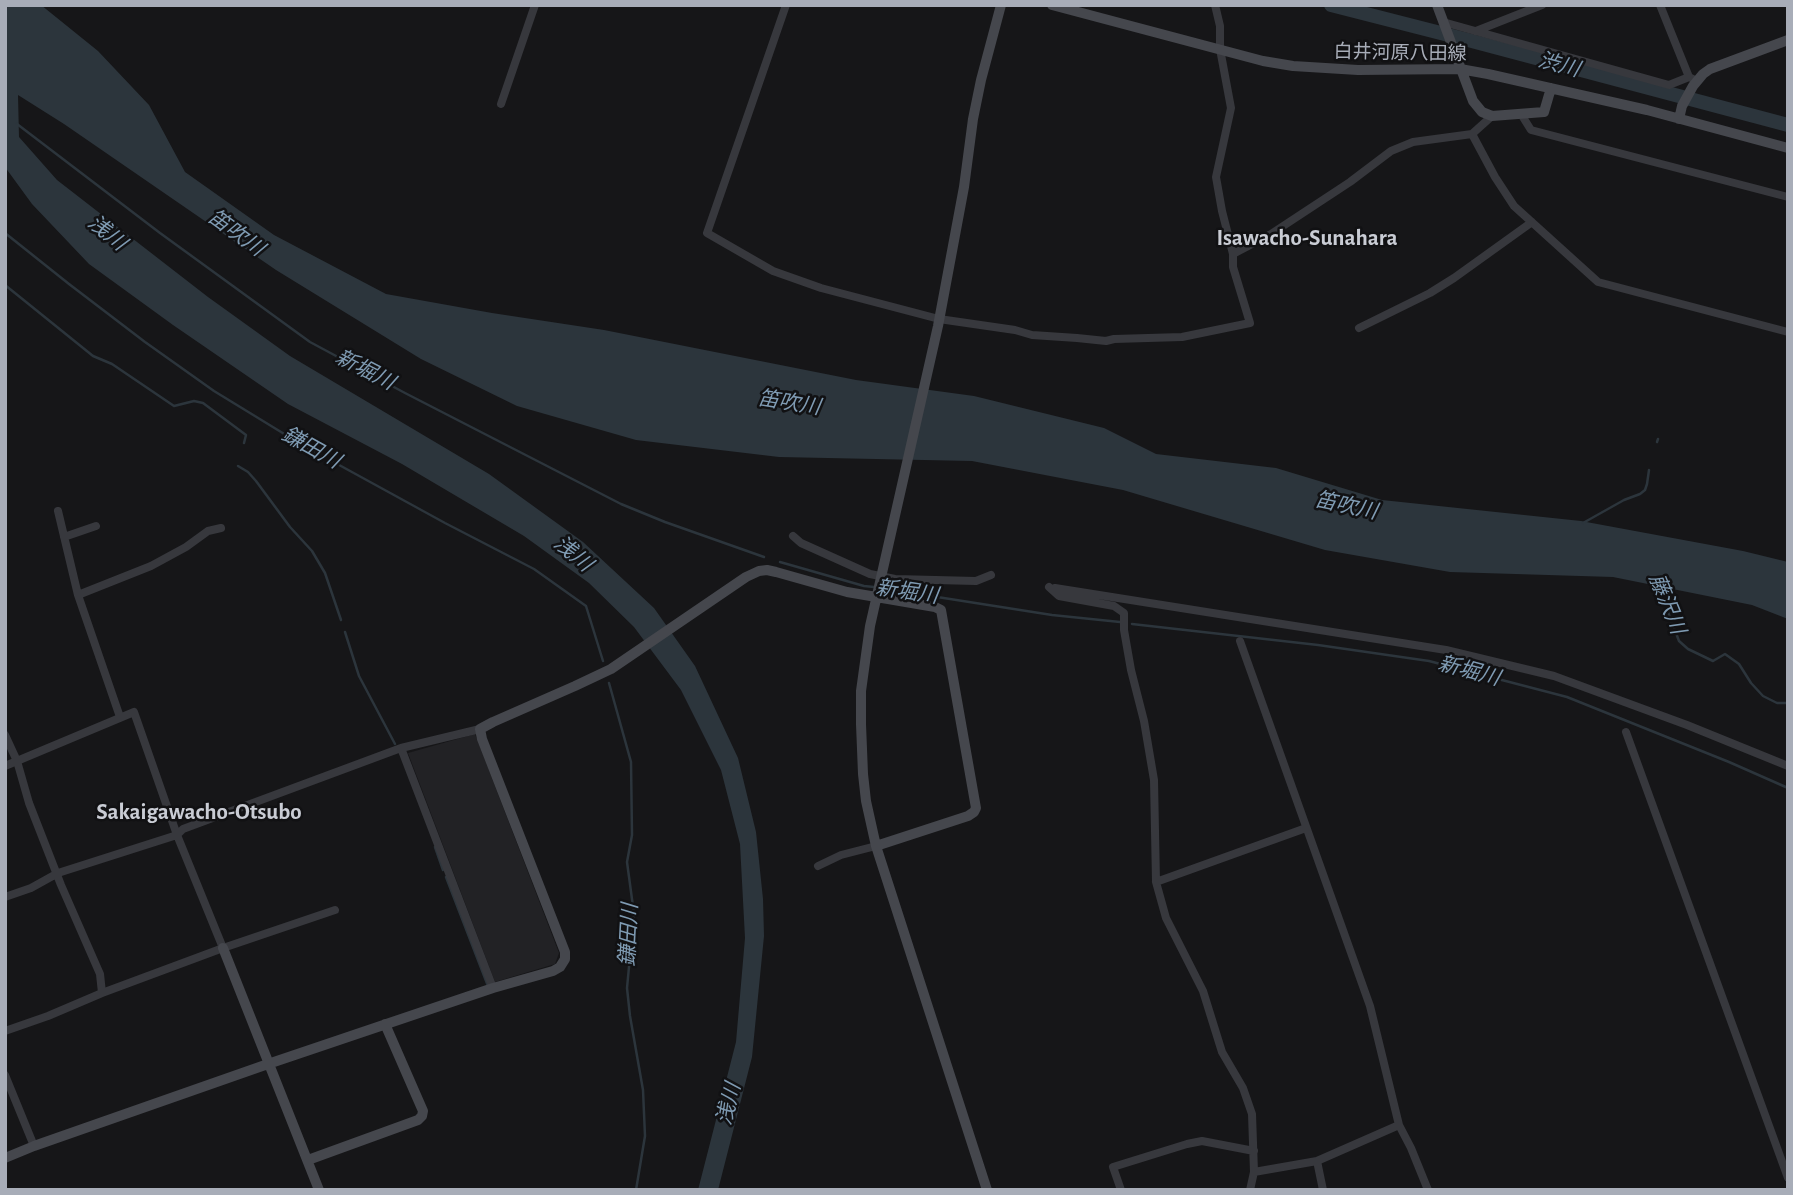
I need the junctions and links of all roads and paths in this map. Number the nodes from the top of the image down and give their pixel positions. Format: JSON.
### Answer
{"nodes":[{"id":1,"x":535,"y":5,"type":"edge"},
{"id":2,"x":786,"y":5,"type":"edge"},
{"id":3,"x":1002,"y":5,"type":"edge"},
{"id":4,"x":1052,"y":5,"type":"edge"},
{"id":5,"x":1215,"y":5,"type":"edge"},
{"id":6,"x":1437,"y":5,"type":"edge"},
{"id":7,"x":1542,"y":5,"type":"edge"},
{"id":8,"x":1660,"y":5,"type":"edge"},
{"id":9,"x":1444,"y":24,"type":"junction"},
{"id":10,"x":1476,"y":31,"type":"junction"},
{"id":11,"x":1788,"y":40,"type":"edge"},
{"id":12,"x":1220,"y":49,"type":"junction"},
{"id":13,"x":1460,"y":69,"type":"junction"},
{"id":14,"x":1693,"y":81,"type":"junction"},
{"id":15,"x":1551,"y":88,"type":"junction"},
{"id":16,"x":500,"y":104,"type":"dead end"},
{"id":17,"x":1521,"y":114,"type":"junction"},
{"id":18,"x":1492,"y":116,"type":"junction"},
{"id":19,"x":1679,"y":119,"type":"junction"},
{"id":20,"x":1472,"y":134,"type":"junction"},
{"id":21,"x":1788,"y":148,"type":"edge"},
{"id":22,"x":1788,"y":197,"type":"edge"},
{"id":23,"x":1532,"y":222,"type":"junction"},
{"id":24,"x":1233,"y":254,"type":"junction"},
{"id":25,"x":939,"y":323,"type":"junction"},
{"id":26,"x":1359,"y":328,"type":"dead end"},
{"id":27,"x":1788,"y":332,"type":"edge"},
{"id":28,"x":58,"y":511,"type":"dead end"},
{"id":29,"x":96,"y":526,"type":"dead end"},
{"id":30,"x":221,"y":528,"type":"dead end"},
{"id":31,"x":793,"y":536,"type":"dead end"},
{"id":32,"x":64,"y":537,"type":"junction"},
{"id":33,"x":990,"y":575,"type":"dead end"},
{"id":34,"x":78,"y":595,"type":"junction"},
{"id":35,"x":1240,"y":641,"type":"dead end"},
{"id":36,"x":120,"y":717,"type":"junction"},
{"id":37,"x":481,"y":729,"type":"junction"},
{"id":38,"x":1626,"y":732,"type":"dead end"},
{"id":39,"x":5,"y":735,"type":"edge"},
{"id":40,"x":401,"y":748,"type":"junction"},
{"id":41,"x":17,"y":761,"type":"junction"},
{"id":42,"x":5,"y":766,"type":"edge"},
{"id":43,"x":1788,"y":766,"type":"edge"},
{"id":44,"x":1306,"y":828,"type":"junction"},
{"id":45,"x":177,"y":835,"type":"junction"},
{"id":46,"x":876,"y":846,"type":"junction"},
{"id":47,"x":818,"y":866,"type":"dead end"},
{"id":48,"x":58,"y":873,"type":"junction"},
{"id":49,"x":1156,"y":882,"type":"junction"},
{"id":50,"x":5,"y":897,"type":"edge"},
{"id":51,"x":335,"y":910,"type":"dead end"},
{"id":52,"x":223,"y":947,"type":"junction"},
{"id":53,"x":493,"y":988,"type":"junction"},
{"id":54,"x":102,"y":993,"type":"junction"},
{"id":55,"x":385,"y":1024,"type":"junction"},
{"id":56,"x":5,"y":1031,"type":"edge"},
{"id":57,"x":268,"y":1064,"type":"junction"},
{"id":58,"x":5,"y":1075,"type":"edge"},
{"id":59,"x":1399,"y":1125,"type":"junction"},
{"id":60,"x":34,"y":1146,"type":"junction"},
{"id":61,"x":1254,"y":1151,"type":"junction"},
{"id":62,"x":5,"y":1158,"type":"edge"},
{"id":63,"x":308,"y":1160,"type":"junction"},
{"id":64,"x":1317,"y":1161,"type":"junction"},
{"id":65,"x":1254,"y":1172,"type":"junction"},
{"id":66,"x":1788,"y":1178,"type":"edge"},
{"id":67,"x":320,"y":1190,"type":"edge"},
{"id":68,"x":987,"y":1190,"type":"edge"},
{"id":69,"x":1121,"y":1190,"type":"edge"},
{"id":70,"x":1250,"y":1190,"type":"edge"},
{"id":71,"x":1323,"y":1190,"type":"edge"},
{"id":72,"x":1427,"y":1190,"type":"edge"}],
"edges":[{"from":1,"to":16,"type":"street"},
{"from":2,"to":25,"type":"street"},
{"from":3,"to":25,"type":"street"},
{"from":4,"to":12,"type":"street","name":"白井河原八田線"},
{"from":5,"to":12,"type":"street"},
{"from":6,"to":9,"type":"street"},
{"from":7,"to":10,"type":"street"},
{"from":8,"to":14,"type":"street"},
{"from":9,"to":10,"type":"street"},
{"from":9,"to":13,"type":"street"},
{"from":10,"to":14,"type":"street"},
{"from":11,"to":14,"type":"street"},
{"from":12,"to":13,"type":"street","name":"白井河原八田線"},
{"from":12,"to":24,"type":"street"},
{"from":13,"to":15,"type":"street","name":"白井河原八田線"},
{"from":13,"to":18,"type":"street"},
{"from":14,"to":19,"type":"street"},
{"from":15,"to":17,"type":"street"},
{"from":15,"to":19,"type":"street","name":"白井河原八田線"},
{"from":17,"to":18,"type":"street"},
{"from":17,"to":22,"type":"street"},
{"from":18,"to":20,"type":"street"},
{"from":19,"to":21,"type":"street","name":"白井河原八田線"},
{"from":20,"to":23,"type":"street"},
{"from":20,"to":24,"type":"street"},
{"from":23,"to":26,"type":"street"},
{"from":23,"to":27,"type":"street"},
{"from":24,"to":25,"type":"street"},
{"from":25,"to":46,"type":"street"},
{"from":28,"to":32,"type":"street"},
{"from":29,"to":32,"type":"street"},
{"from":30,"to":34,"type":"street"},
{"from":31,"to":33,"type":"street"},
{"from":32,"to":34,"type":"street"},
{"from":34,"to":36,"type":"street"},
{"from":35,"to":44,"type":"street"},
{"from":36,"to":41,"type":"street"},
{"from":36,"to":45,"type":"street"},
{"from":37,"to":40,"type":"street"},
{"from":37,"to":46,"type":"street"},
{"from":37,"to":53,"type":"street"},
{"from":38,"to":66,"type":"street"},
{"from":39,"to":41,"type":"street"},
{"from":40,"to":45,"type":"street"},
{"from":40,"to":53,"type":"street"},
{"from":41,"to":42,"type":"street"},
{"from":41,"to":48,"type":"street"},
{"from":43,"to":49,"type":"street"},
{"from":44,"to":49,"type":"street"},
{"from":44,"to":59,"type":"street"},
{"from":45,"to":48,"type":"street"},
{"from":45,"to":52,"type":"street"},
{"from":46,"to":47,"type":"street"},
{"from":46,"to":68,"type":"street"},
{"from":48,"to":50,"type":"street"},
{"from":48,"to":54,"type":"street"},
{"from":49,"to":61,"type":"street"},
{"from":51,"to":52,"type":"street"},
{"from":52,"to":54,"type":"street"},
{"from":52,"to":57,"type":"street"},
{"from":53,"to":55,"type":"street"},
{"from":54,"to":56,"type":"street"},
{"from":55,"to":57,"type":"street"},
{"from":55,"to":63,"type":"street"},
{"from":57,"to":60,"type":"street"},
{"from":57,"to":63,"type":"street"},
{"from":58,"to":60,"type":"street"},
{"from":59,"to":64,"type":"street"},
{"from":59,"to":72,"type":"street"},
{"from":60,"to":62,"type":"street"},
{"from":61,"to":65,"type":"street"},
{"from":61,"to":69,"type":"street"},
{"from":63,"to":67,"type":"street"},
{"from":64,"to":65,"type":"street"},
{"from":64,"to":71,"type":"street"},
{"from":65,"to":70,"type":"street"}]}
